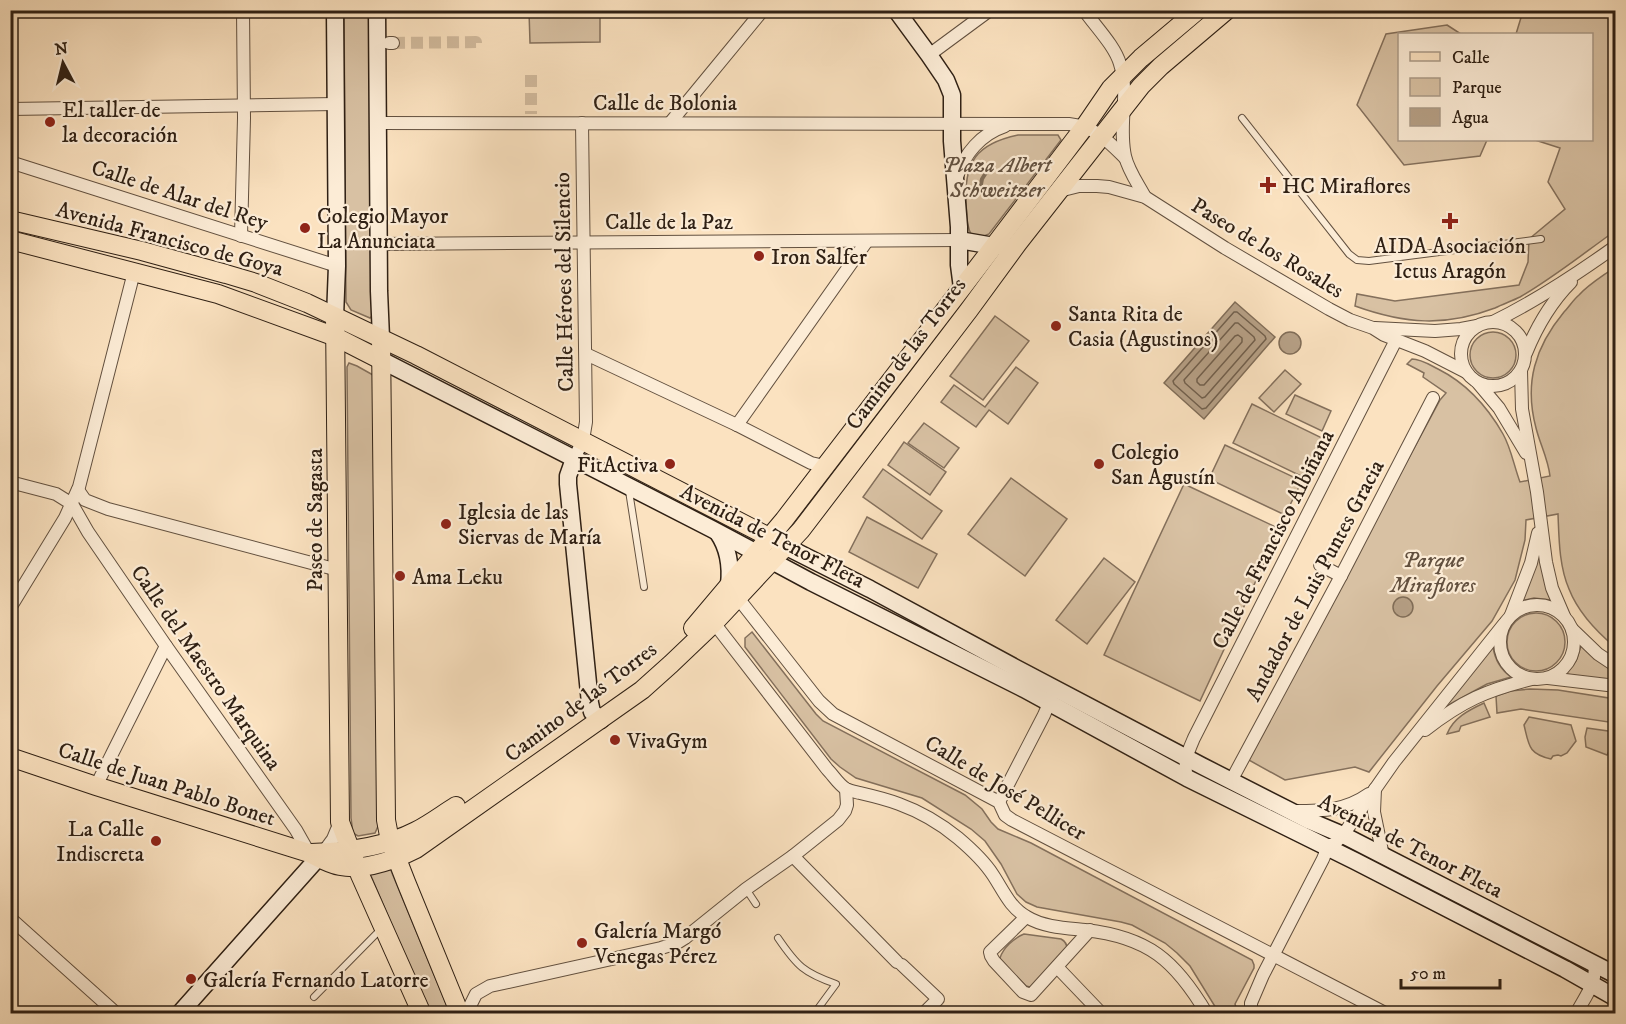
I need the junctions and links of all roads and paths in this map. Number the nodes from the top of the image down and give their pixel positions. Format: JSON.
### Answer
{"nodes":[{"id":1,"x":243,"y":10,"type":"edge"},
{"id":2,"x":335,"y":10,"type":"edge"},
{"id":3,"x":377,"y":10,"type":"edge"},
{"id":4,"x":763,"y":10,"type":"edge"},
{"id":5,"x":896,"y":10,"type":"edge"},
{"id":6,"x":990,"y":10,"type":"edge"},
{"id":7,"x":1084,"y":10,"type":"edge"},
{"id":8,"x":1198,"y":10,"type":"edge"},
{"id":9,"x":1227,"y":10,"type":"edge"},
{"id":10,"x":929,"y":55,"type":"junction"},
{"id":11,"x":1123,"y":75,"type":"junction"},
{"id":12,"x":336,"y":104,"type":"junction"},
{"id":13,"x":243,"y":105,"type":"junction"},
{"id":14,"x":1125,"y":106,"type":"junction"},
{"id":15,"x":10,"y":109,"type":"edge"},
{"id":16,"x":1242,"y":118,"type":"dead end"},
{"id":17,"x":378,"y":123,"type":"junction"},
{"id":18,"x":582,"y":123,"type":"junction"},
{"id":19,"x":670,"y":123,"type":"junction"},
{"id":20,"x":952,"y":123,"type":"junction"},
{"id":21,"x":1009,"y":125,"type":"junction"},
{"id":22,"x":1084,"y":126,"type":"junction"},
{"id":23,"x":1101,"y":136,"type":"junction"},
{"id":24,"x":1125,"y":158,"type":"junction"},
{"id":25,"x":10,"y":162,"type":"edge"},
{"id":26,"x":955,"y":181,"type":"junction"},
{"id":27,"x":1059,"y":191,"type":"junction"},
{"id":28,"x":1145,"y":197,"type":"junction"},
{"id":29,"x":10,"y":220,"type":"edge"},
{"id":30,"x":241,"y":236,"type":"junction"},
{"id":31,"x":1541,"y":239,"type":"dead end"},
{"id":32,"x":10,"y":240,"type":"edge"},
{"id":33,"x":959,"y":240,"type":"junction"},
{"id":34,"x":867,"y":241,"type":"junction"},
{"id":35,"x":584,"y":243,"type":"junction"},
{"id":36,"x":1018,"y":243,"type":"junction"},
{"id":37,"x":378,"y":244,"type":"junction"},
{"id":38,"x":994,"y":246,"type":"junction"},
{"id":39,"x":1616,"y":246,"type":"edge"},
{"id":40,"x":337,"y":266,"type":"junction"},
{"id":41,"x":1583,"y":270,"type":"junction"},
{"id":42,"x":134,"y":272,"type":"junction"},
{"id":43,"x":962,"y":288,"type":"junction"},
{"id":44,"x":335,"y":317,"type":"junction"},
{"id":45,"x":1493,"y":322,"type":"junction"},
{"id":46,"x":1478,"y":326,"type":"junction"},
{"id":47,"x":1372,"y":328,"type":"junction"},
{"id":48,"x":336,"y":337,"type":"junction"},
{"id":49,"x":381,"y":338,"type":"junction"},
{"id":50,"x":1396,"y":340,"type":"junction"},
{"id":51,"x":586,"y":354,"type":"junction"},
{"id":52,"x":1525,"y":354,"type":"junction"},
{"id":53,"x":381,"y":360,"type":"junction"},
{"id":54,"x":1521,"y":371,"type":"junction"},
{"id":55,"x":1466,"y":372,"type":"junction"},
{"id":56,"x":1478,"y":382,"type":"junction"},
{"id":57,"x":1433,"y":398,"type":"dead end"},
{"id":58,"x":737,"y":425,"type":"junction"},
{"id":59,"x":583,"y":440,"type":"junction"},
{"id":60,"x":574,"y":459,"type":"junction"},
{"id":61,"x":1531,"y":462,"type":"junction"},
{"id":62,"x":827,"y":464,"type":"junction"},
{"id":63,"x":10,"y":482,"type":"edge"},
{"id":64,"x":628,"y":487,"type":"junction"},
{"id":65,"x":78,"y":490,"type":"junction"},
{"id":66,"x":72,"y":504,"type":"junction"},
{"id":67,"x":108,"y":509,"type":"junction"},
{"id":68,"x":1540,"y":522,"type":"junction"},
{"id":69,"x":84,"y":525,"type":"junction"},
{"id":70,"x":718,"y":533,"type":"junction"},
{"id":71,"x":769,"y":537,"type":"junction"},
{"id":72,"x":786,"y":546,"type":"junction"},
{"id":73,"x":755,"y":553,"type":"junction"},
{"id":74,"x":772,"y":562,"type":"junction"},
{"id":75,"x":1320,"y":565,"type":"dead end"},
{"id":76,"x":338,"y":570,"type":"junction"},
{"id":77,"x":1341,"y":576,"type":"junction"},
{"id":78,"x":644,"y":586,"type":"dead end"},
{"id":79,"x":733,"y":592,"type":"junction"},
{"id":80,"x":10,"y":609,"type":"edge"},
{"id":81,"x":1564,"y":616,"type":"junction"},
{"id":82,"x":710,"y":618,"type":"junction"},
{"id":83,"x":1507,"y":620,"type":"junction"},
{"id":84,"x":1572,"y":629,"type":"junction"},
{"id":85,"x":166,"y":646,"type":"junction"},
{"id":86,"x":1616,"y":666,"type":"edge"},
{"id":87,"x":1547,"y":677,"type":"junction"},
{"id":88,"x":1533,"y":678,"type":"junction"},
{"id":89,"x":1616,"y":686,"type":"edge"},
{"id":90,"x":1051,"y":695,"type":"junction"},
{"id":91,"x":597,"y":716,"type":"junction"},
{"id":92,"x":1408,"y":744,"type":"junction"},
{"id":93,"x":10,"y":757,"type":"edge"},
{"id":94,"x":1186,"y":757,"type":"junction"},
{"id":95,"x":1187,"y":778,"type":"junction"},
{"id":96,"x":1231,"y":781,"type":"junction"},
{"id":97,"x":96,"y":786,"type":"junction"},
{"id":98,"x":846,"y":789,"type":"junction"},
{"id":99,"x":1375,"y":789,"type":"junction"},
{"id":100,"x":999,"y":802,"type":"junction"},
{"id":101,"x":1292,"y":811,"type":"junction"},
{"id":102,"x":340,"y":822,"type":"junction"},
{"id":103,"x":1343,"y":835,"type":"junction"},
{"id":104,"x":1325,"y":846,"type":"junction"},
{"id":105,"x":393,"y":849,"type":"junction"},
{"id":106,"x":350,"y":850,"type":"junction"},
{"id":107,"x":317,"y":855,"type":"junction"},
{"id":108,"x":793,"y":856,"type":"junction"},
{"id":109,"x":1383,"y":856,"type":"junction"},
{"id":110,"x":357,"y":867,"type":"junction"},
{"id":111,"x":746,"y":889,"type":"junction"},
{"id":112,"x":756,"y":904,"type":"dead end"},
{"id":113,"x":1026,"y":917,"type":"junction"},
{"id":114,"x":10,"y":918,"type":"edge"},
{"id":115,"x":384,"y":927,"type":"junction"},
{"id":116,"x":1090,"y":930,"type":"junction"},
{"id":117,"x":778,"y":938,"type":"dead end"},
{"id":118,"x":1274,"y":954,"type":"junction"},
{"id":119,"x":1594,"y":964,"type":"junction"},
{"id":120,"x":1057,"y":967,"type":"junction"},
{"id":121,"x":1616,"y":975,"type":"edge"},
{"id":122,"x":1592,"y":984,"type":"junction"},
{"id":123,"x":314,"y":997,"type":"dead end"},
{"id":124,"x":1616,"y":998,"type":"edge"},
{"id":125,"x":117,"y":1014,"type":"edge"},
{"id":126,"x":179,"y":1014,"type":"edge"},
{"id":127,"x":422,"y":1014,"type":"edge"},
{"id":128,"x":460,"y":1014,"type":"edge"},
{"id":129,"x":466,"y":1014,"type":"edge"},
{"id":130,"x":814,"y":1014,"type":"edge"},
{"id":131,"x":923,"y":1014,"type":"edge"},
{"id":132,"x":1102,"y":1014,"type":"edge"},
{"id":133,"x":1207,"y":1014,"type":"edge"},
{"id":134,"x":1251,"y":1014,"type":"edge"},
{"id":135,"x":1387,"y":1014,"type":"edge"},
{"id":136,"x":1576,"y":1014,"type":"edge"}],
"edges":[{"from":1,"to":13,"type":"street"},
{"from":2,"to":12,"type":"main road","name":"Paseo de Sagasta"},
{"from":3,"to":17,"type":"main road"},
{"from":4,"to":19,"type":"street"},
{"from":5,"to":10,"type":"main road"},
{"from":6,"to":10,"type":"street"},
{"from":7,"to":11,"type":"street"},
{"from":8,"to":11,"type":"main road","name":"Camino de las Torres"},
{"from":9,"to":14,"type":"main road","name":"Camino de las Torres"},
{"from":10,"to":20,"type":"main road"},
{"from":11,"to":14,"type":"street"},
{"from":11,"to":22,"type":"main road","name":"Camino de las Torres"},
{"from":12,"to":13,"type":"street"},
{"from":12,"to":40,"type":"main road","name":"Paseo de Sagasta"},
{"from":13,"to":15,"type":"street"},
{"from":13,"to":30,"type":"street"},
{"from":14,"to":23,"type":"main road","name":"Camino de las Torres"},
{"from":14,"to":24,"type":"street"},
{"from":16,"to":31,"type":"lane","name":"Paseo de los Rosales"},
{"from":17,"to":18,"type":"street","name":"Calle de Bolonia"},
{"from":17,"to":37,"type":"main road"},
{"from":18,"to":19,"type":"street","name":"Calle de Bolonia"},
{"from":18,"to":35,"type":"street","name":"Calle Héroes del Silencio"},
{"from":19,"to":20,"type":"street","name":"Calle de Bolonia"},
{"from":20,"to":21,"type":"street"},
{"from":20,"to":26,"type":"main road"},
{"from":21,"to":22,"type":"street"},
{"from":21,"to":26,"type":"street"},
{"from":22,"to":23,"type":"street"},
{"from":22,"to":38,"type":"main road","name":"Camino de las Torres"},
{"from":23,"to":24,"type":"street"},
{"from":23,"to":27,"type":"main road","name":"Camino de las Torres"},
{"from":24,"to":28,"type":"street"},
{"from":25,"to":30,"type":"street","name":"Calle de Alar del Rey"},
{"from":26,"to":33,"type":"main road"},
{"from":27,"to":28,"type":"street","name":"Paseo de los Rosales"},
{"from":27,"to":36,"type":"main road","name":"Camino de las Torres"},
{"from":28,"to":47,"type":"street","name":"Paseo de los Rosales"},
{"from":29,"to":44,"type":"main road","name":"Avenida Francisco de Goya"},
{"from":30,"to":40,"type":"street","name":"Calle de Alar del Rey"},
{"from":32,"to":42,"type":"main road","name":"Avenida Francisco de Goya"},
{"from":33,"to":34,"type":"street","name":"Calle de la Paz"},
{"from":33,"to":38,"type":"main road","name":"Camino de las Torres"},
{"from":33,"to":43,"type":"main road"},
{"from":34,"to":35,"type":"street","name":"Calle de la Paz"},
{"from":34,"to":58,"type":"street"},
{"from":35,"to":37,"type":"street","name":"Calle de la Paz"},
{"from":35,"to":51,"type":"street","name":"Calle Héroes del Silencio"},
{"from":36,"to":38,"type":"main road","name":"Camino de las Torres"},
{"from":36,"to":72,"type":"main road","name":"Camino de las Torres"},
{"from":37,"to":49,"type":"main road"},
{"from":38,"to":43,"type":"main road","name":"Camino de las Torres"},
{"from":39,"to":41,"type":"street"},
{"from":40,"to":44,"type":"main road","name":"Paseo de Sagasta"},
{"from":41,"to":45,"type":"street"},
{"from":41,"to":52,"type":"street"},
{"from":42,"to":48,"type":"main road","name":"Avenida Francisco de Goya"},
{"from":42,"to":65,"type":"street"},
{"from":43,"to":62,"type":"main road","name":"Camino de las Torres"},
{"from":44,"to":48,"type":"main road","name":"Paseo de Sagasta"},
{"from":44,"to":49,"type":"main road","name":"Avenida Francisco de Goya"},
{"from":45,"to":46,"type":"street"},
{"from":45,"to":52,"type":"street"},
{"from":46,"to":47,"type":"street","name":"Paseo de los Rosales"},
{"from":46,"to":55,"type":"street"},
{"from":47,"to":50,"type":"street","name":"Paseo de los Rosales"},
{"from":48,"to":53,"type":"main road","name":"Avenida de Tenor Fleta"},
{"from":48,"to":76,"type":"main road","name":"Paseo de Sagasta"},
{"from":49,"to":53,"type":"main road"},
{"from":49,"to":59,"type":"main road","name":"Avenida de Tenor Fleta"},
{"from":50,"to":55,"type":"street","name":"Paseo de los Rosales"},
{"from":50,"to":94,"type":"street","name":"Calle de Francisco Albiñana"},
{"from":51,"to":58,"type":"street"},
{"from":51,"to":59,"type":"street","name":"Calle Héroes del Silencio"},
{"from":52,"to":54,"type":"street"},
{"from":53,"to":60,"type":"main road","name":"Avenida de Tenor Fleta"},
{"from":53,"to":105,"type":"main road"},
{"from":54,"to":56,"type":"street"},
{"from":54,"to":61,"type":"street"},
{"from":55,"to":56,"type":"street"},
{"from":56,"to":61,"type":"street"},
{"from":57,"to":77,"type":"street","name":"Andador de Luis Puntes Gracia"},
{"from":58,"to":62,"type":"street"},
{"from":59,"to":60,"type":"street","name":"Calle Héroes del Silencio"},
{"from":59,"to":71,"type":"main road","name":"Avenida de Tenor Fleta"},
{"from":60,"to":64,"type":"main road","name":"Avenida de Tenor Fleta"},
{"from":60,"to":91,"type":"main road"},
{"from":61,"to":68,"type":"street"},
{"from":62,"to":71,"type":"main road","name":"Camino de las Torres"},
{"from":63,"to":66,"type":"street"},
{"from":64,"to":70,"type":"main road","name":"Avenida de Tenor Fleta"},
{"from":64,"to":78,"type":"lane"},
{"from":65,"to":66,"type":"street"},
{"from":65,"to":67,"type":"street"},
{"from":66,"to":69,"type":"street","name":"Calle del Maestro Marquina"},
{"from":66,"to":80,"type":"street"},
{"from":67,"to":69,"type":"street"},
{"from":67,"to":76,"type":"street"},
{"from":68,"to":81,"type":"street"},
{"from":68,"to":83,"type":"street"},
{"from":69,"to":85,"type":"street","name":"Calle del Maestro Marquina"},
{"from":70,"to":73,"type":"main road","name":"Avenida de Tenor Fleta"},
{"from":70,"to":79,"type":"main road"},
{"from":71,"to":72,"type":"main road","name":"Avenida de Tenor Fleta"},
{"from":71,"to":73,"type":"main road","name":"Camino de las Torres"},
{"from":72,"to":74,"type":"main road","name":"Camino de las Torres"},
{"from":72,"to":90,"type":"main road","name":"Avenida de Tenor Fleta"},
{"from":73,"to":74,"type":"main road","name":"Avenida de Tenor Fleta"},
{"from":73,"to":79,"type":"main road","name":"Camino de las Torres"},
{"from":74,"to":79,"type":"main road","name":"Camino de las Torres"},
{"from":74,"to":90,"type":"main road","name":"Avenida de Tenor Fleta"},
{"from":75,"to":77,"type":"street"},
{"from":76,"to":102,"type":"main road","name":"Paseo de Sagasta"},
{"from":77,"to":96,"type":"street","name":"Andador de Luis Puntes Gracia"},
{"from":79,"to":82,"type":"main road","name":"Camino de las Torres"},
{"from":79,"to":100,"type":"street","name":"Calle de José Pellicer"},
{"from":81,"to":83,"type":"street"},
{"from":81,"to":84,"type":"street"},
{"from":82,"to":91,"type":"main road","name":"Camino de las Torres"},
{"from":82,"to":98,"type":"street"},
{"from":83,"to":88,"type":"street"},
{"from":83,"to":92,"type":"street"},
{"from":84,"to":86,"type":"street"},
{"from":84,"to":87,"type":"street"},
{"from":85,"to":97,"type":"street"},
{"from":85,"to":107,"type":"street","name":"Calle del Maestro Marquina"},
{"from":87,"to":88,"type":"street"},
{"from":87,"to":89,"type":"street"},
{"from":88,"to":92,"type":"street"},
{"from":90,"to":94,"type":"main road","name":"Avenida de Tenor Fleta"},
{"from":90,"to":95,"type":"main road","name":"Avenida de Tenor Fleta"},
{"from":90,"to":100,"type":"street"},
{"from":91,"to":105,"type":"main road","name":"Camino de las Torres"},
{"from":92,"to":99,"type":"street"},
{"from":93,"to":97,"type":"main road","name":"Calle de Juan Pablo Bonet"},
{"from":94,"to":95,"type":"street"},
{"from":94,"to":96,"type":"main road","name":"Avenida de Tenor Fleta"},
{"from":95,"to":104,"type":"main road","name":"Avenida de Tenor Fleta"},
{"from":96,"to":101,"type":"main road","name":"Avenida de Tenor Fleta"},
{"from":97,"to":107,"type":"main road","name":"Calle de Juan Pablo Bonet"},
{"from":98,"to":108,"type":"street"},
{"from":98,"to":113,"type":"street"},
{"from":99,"to":101,"type":"street"},
{"from":99,"to":103,"type":"street"},
{"from":99,"to":109,"type":"street"},
{"from":100,"to":118,"type":"street","name":"Calle de José Pellicer"},
{"from":101,"to":103,"type":"main road","name":"Avenida de Tenor Fleta"},
{"from":102,"to":106,"type":"main road","name":"Paseo de Sagasta"},
{"from":102,"to":107,"type":"street"},
{"from":103,"to":104,"type":"street"},
{"from":103,"to":109,"type":"main road","name":"Avenida de Tenor Fleta"},
{"from":104,"to":118,"type":"street"},
{"from":104,"to":122,"type":"main road","name":"Avenida de Tenor Fleta"},
{"from":105,"to":106,"type":"main road","name":"Camino de las Torres"},
{"from":105,"to":110,"type":"main road","name":"Camino de las Torres"},
{"from":105,"to":128,"type":"main road"},
{"from":106,"to":107,"type":"main road","name":"Calle de Juan Pablo Bonet"},
{"from":106,"to":110,"type":"main road","name":"Paseo de Sagasta"},
{"from":107,"to":110,"type":"main road","name":"Calle de Juan Pablo Bonet"},
{"from":107,"to":126,"type":"main road"},
{"from":108,"to":111,"type":"street"},
{"from":108,"to":131,"type":"street"},
{"from":109,"to":119,"type":"main road","name":"Avenida de Tenor Fleta"},
{"from":110,"to":115,"type":"main road","name":"Paseo de Sagasta"},
{"from":111,"to":112,"type":"lane"},
{"from":111,"to":129,"type":"street"},
{"from":113,"to":116,"type":"street"},
{"from":113,"to":120,"type":"street"},
{"from":114,"to":125,"type":"street"},
{"from":115,"to":123,"type":"lane"},
{"from":115,"to":127,"type":"main road","name":"Paseo de Sagasta"},
{"from":116,"to":120,"type":"street"},
{"from":116,"to":133,"type":"street"},
{"from":117,"to":130,"type":"lane"},
{"from":118,"to":134,"type":"street"},
{"from":118,"to":135,"type":"street","name":"Calle de José Pellicer"},
{"from":119,"to":121,"type":"main road","name":"Avenida de Tenor Fleta"},
{"from":119,"to":122,"type":"street"},
{"from":120,"to":132,"type":"street"},
{"from":122,"to":124,"type":"main road","name":"Avenida de Tenor Fleta"},
{"from":122,"to":136,"type":"street"}]}
